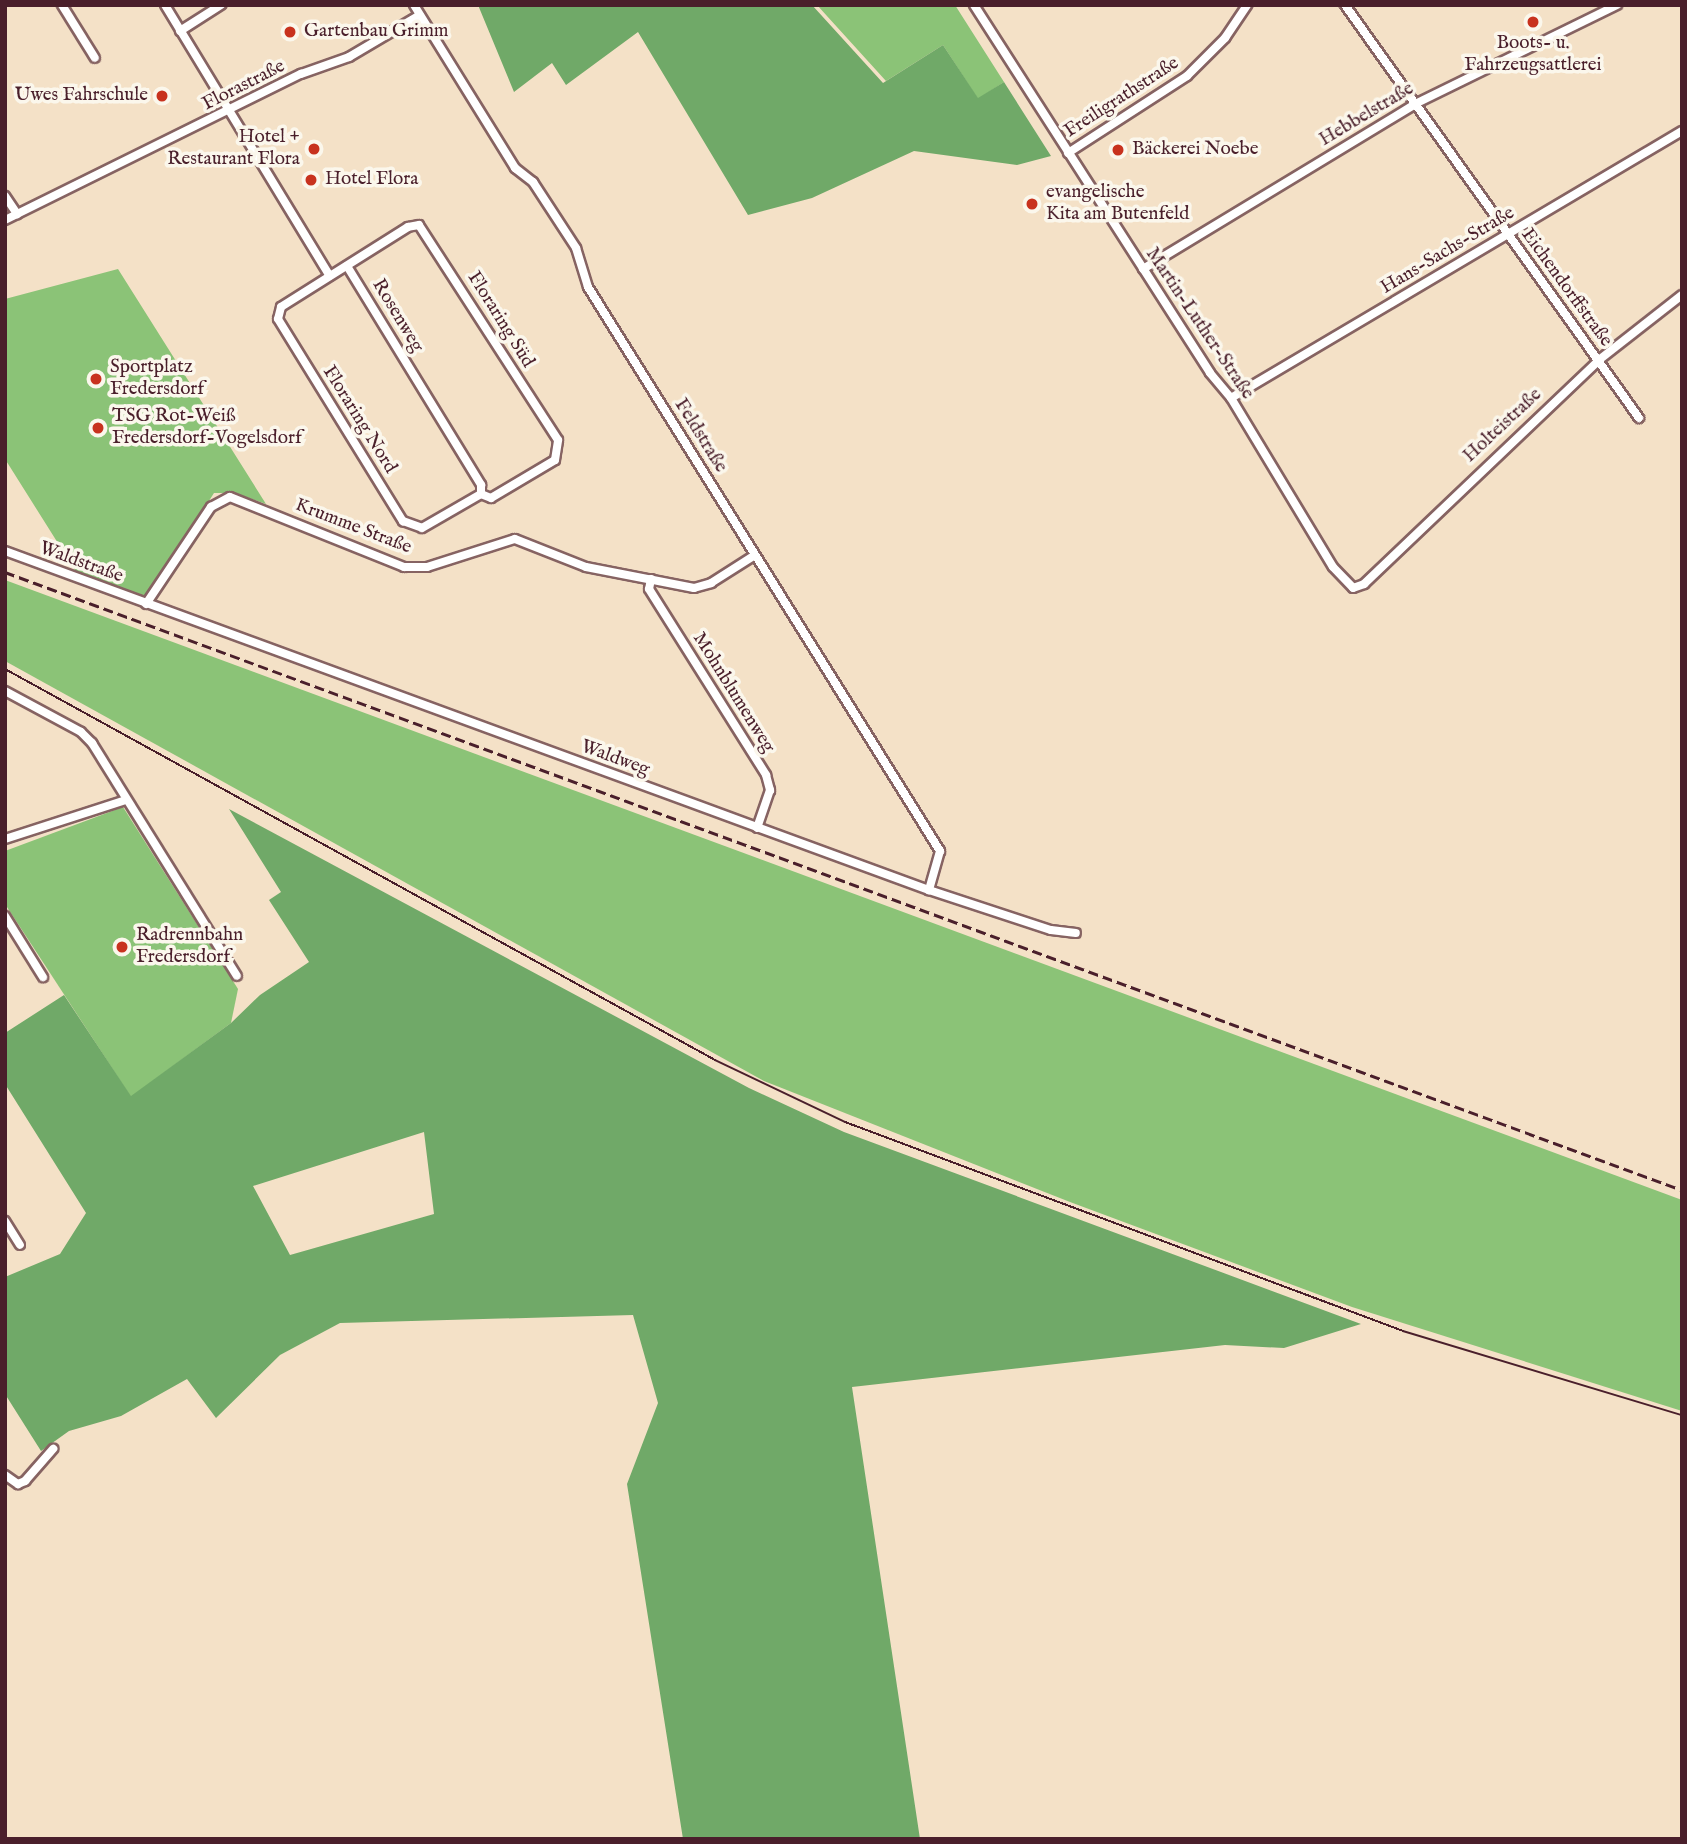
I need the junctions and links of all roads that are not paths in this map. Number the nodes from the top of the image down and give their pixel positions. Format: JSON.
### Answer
{"nodes":[{"id":1,"x":62,"y":5,"type":"edge"},
{"id":2,"x":165,"y":5,"type":"edge"},
{"id":3,"x":221,"y":5,"type":"edge"},
{"id":4,"x":414,"y":5,"type":"edge"},
{"id":5,"x":974,"y":5,"type":"edge"},
{"id":6,"x":1247,"y":5,"type":"edge"},
{"id":7,"x":1345,"y":5,"type":"edge"},
{"id":8,"x":1617,"y":5,"type":"edge"},
{"id":9,"x":420,"y":15,"type":"junction"},
{"id":10,"x":180,"y":31,"type":"junction"},
{"id":11,"x":95,"y":58,"type":"dead end"},
{"id":12,"x":1415,"y":104,"type":"junction"},
{"id":13,"x":229,"y":112,"type":"junction"},
{"id":14,"x":1682,"y":131,"type":"edge"},
{"id":15,"x":1068,"y":153,"type":"junction"},
{"id":16,"x":5,"y":196,"type":"edge"},
{"id":17,"x":17,"y":214,"type":"junction"},
{"id":18,"x":5,"y":220,"type":"edge"},
{"id":19,"x":1507,"y":233,"type":"junction"},
{"id":20,"x":347,"y":266,"type":"junction"},
{"id":21,"x":1143,"y":269,"type":"junction"},
{"id":22,"x":330,"y":276,"type":"junction"},
{"id":23,"x":1682,"y":295,"type":"edge"},
{"id":24,"x":1599,"y":359,"type":"junction"},
{"id":25,"x":1231,"y":398,"type":"junction"},
{"id":26,"x":1639,"y":418,"type":"dead end"},
{"id":27,"x":481,"y":494,"type":"junction"},
{"id":28,"x":5,"y":551,"type":"edge"},
{"id":29,"x":755,"y":555,"type":"junction"},
{"id":30,"x":651,"y":579,"type":"junction"},
{"id":31,"x":1353,"y":587,"type":"joint"},
{"id":32,"x":146,"y":604,"type":"junction"},
{"id":33,"x":5,"y":691,"type":"edge"},
{"id":34,"x":126,"y":800,"type":"junction"},
{"id":35,"x":757,"y":828,"type":"junction"},
{"id":36,"x":5,"y":839,"type":"edge"},
{"id":37,"x":929,"y":890,"type":"junction"},
{"id":38,"x":5,"y":916,"type":"edge"},
{"id":39,"x":1076,"y":933,"type":"dead end"},
{"id":40,"x":237,"y":976,"type":"dead end"},
{"id":41,"x":43,"y":977,"type":"dead end"},
{"id":42,"x":5,"y":1221,"type":"edge"},
{"id":43,"x":20,"y":1245,"type":"dead end"},
{"id":44,"x":53,"y":1449,"type":"dead end"},
{"id":45,"x":5,"y":1475,"type":"edge"}],
"edges":[{"from":1,"to":11,"type":"street"},
{"from":2,"to":10,"type":"street"},
{"from":3,"to":10,"type":"street"},
{"from":4,"to":9,"type":"street","name":"Feldstraße"},
{"from":5,"to":15,"type":"street","name":"Martin-Luther-Straße"},
{"from":6,"to":15,"type":"street","name":"Freiligrathstraße"},
{"from":7,"to":12,"type":"street","name":"Eichendorffstraße"},
{"from":8,"to":12,"type":"street","name":"Hebbelstraße"},
{"from":9,"to":13,"type":"street","name":"Florastraße"},
{"from":9,"to":29,"type":"street","name":"Feldstraße"},
{"from":10,"to":13,"type":"street"},
{"from":12,"to":19,"type":"street","name":"Eichendorffstraße"},
{"from":12,"to":21,"type":"street","name":"Hebbelstraße"},
{"from":13,"to":17,"type":"street","name":"Florastraße"},
{"from":13,"to":22,"type":"street"},
{"from":14,"to":19,"type":"street","name":"Hans-Sachs-Straße"},
{"from":15,"to":21,"type":"street","name":"Martin-Luther-Straße"},
{"from":16,"to":17,"type":"street"},
{"from":17,"to":18,"type":"street","name":"Florastraße"},
{"from":19,"to":24,"type":"street","name":"Eichendorffstraße"},
{"from":19,"to":25,"type":"street","name":"Hans-Sachs-Straße"},
{"from":20,"to":22,"type":"street","name":"Floraring Süd"},
{"from":20,"to":27,"type":"street","name":"Rosenweg"},
{"from":20,"to":27,"type":"street","name":"Floraring Süd"},
{"from":21,"to":25,"type":"street","name":"Martin-Luther-Straße"},
{"from":22,"to":27,"type":"street","name":"Floraring Nord"},
{"from":23,"to":24,"type":"street","name":"Holteistraße"},
{"from":24,"to":26,"type":"street","name":"Eichendorffstraße"},
{"from":24,"to":31,"type":"street","name":"Holteistraße"},
{"from":25,"to":31,"type":"street","name":"Martin-Luther-Straße"},
{"from":28,"to":32,"type":"street","name":"Waldstraße"},
{"from":29,"to":30,"type":"street","name":"Krumme Straße"},
{"from":29,"to":37,"type":"street","name":"Feldstraße"},
{"from":30,"to":32,"type":"street","name":"Krumme Straße"},
{"from":30,"to":35,"type":"street","name":"Mohnblumenweg"},
{"from":32,"to":35,"type":"street","name":"Waldweg"},
{"from":33,"to":34,"type":"street"},
{"from":34,"to":36,"type":"street"},
{"from":34,"to":40,"type":"street"},
{"from":35,"to":37,"type":"street","name":"Waldweg"},
{"from":37,"to":39,"type":"street","name":"Waldweg"},
{"from":38,"to":41,"type":"street"},
{"from":42,"to":43,"type":"street"},
{"from":44,"to":45,"type":"street"}]}
